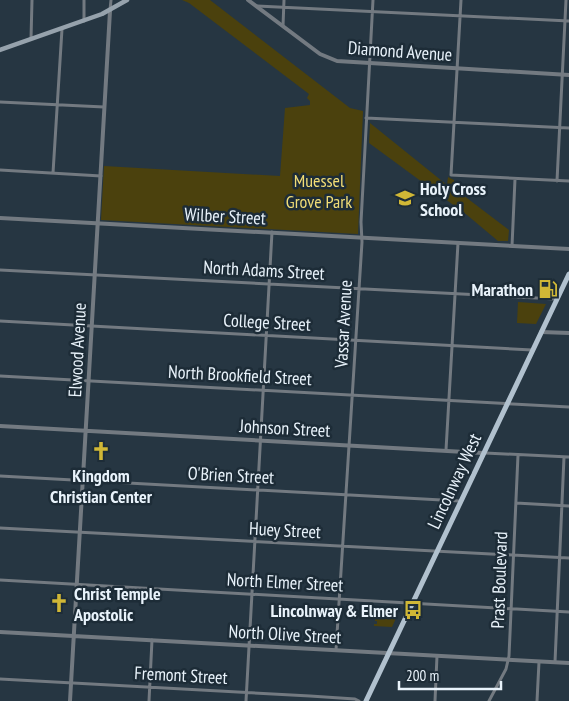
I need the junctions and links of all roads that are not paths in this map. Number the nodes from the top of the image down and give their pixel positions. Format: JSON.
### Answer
{"nodes":[{"id":1,"x":32,"y":0,"type":"edge"},
{"id":2,"x":84,"y":0,"type":"edge"},
{"id":3,"x":110,"y":0,"type":"edge"},
{"id":4,"x":127,"y":0,"type":"edge"},
{"id":5,"x":248,"y":0,"type":"edge"},
{"id":6,"x":284,"y":0,"type":"edge"},
{"id":7,"x":373,"y":0,"type":"edge"},
{"id":8,"x":461,"y":0,"type":"edge"},
{"id":9,"x":566,"y":0,"type":"edge"},
{"id":10,"x":257,"y":6,"type":"junction"},
{"id":11,"x":284,"y":7,"type":"junction"},
{"id":12,"x":110,"y":11,"type":"junction"},
{"id":13,"x":372,"y":11,"type":"junction"},
{"id":14,"x":460,"y":15,"type":"junction"},
{"id":15,"x":84,"y":21,"type":"junction"},
{"id":16,"x":567,"y":21,"type":"edge"},
{"id":17,"x":283,"y":26,"type":"junction"},
{"id":18,"x":62,"y":29,"type":"junction"},
{"id":19,"x":31,"y":40,"type":"junction"},
{"id":20,"x":0,"y":50,"type":"edge"},
{"id":21,"x":369,"y":64,"type":"junction"},
{"id":22,"x":457,"y":69,"type":"junction"},
{"id":23,"x":562,"y":74,"type":"junction"},
{"id":24,"x":569,"y":75,"type":"edge"},
{"id":25,"x":0,"y":102,"type":"edge"},
{"id":26,"x":57,"y":105,"type":"junction"},
{"id":27,"x":104,"y":107,"type":"junction"},
{"id":28,"x":366,"y":118,"type":"junction"},
{"id":29,"x":454,"y":122,"type":"junction"},
{"id":30,"x":559,"y":128,"type":"junction"},
{"id":31,"x":569,"y":128,"type":"edge"},
{"id":32,"x":0,"y":170,"type":"edge"},
{"id":33,"x":53,"y":173,"type":"junction"},
{"id":34,"x":101,"y":176,"type":"junction"},
{"id":35,"x":515,"y":179,"type":"junction"},
{"id":36,"x":557,"y":181,"type":"junction"},
{"id":37,"x":569,"y":181,"type":"edge"},
{"id":38,"x":0,"y":218,"type":"edge"},
{"id":39,"x":98,"y":224,"type":"junction"},
{"id":40,"x":272,"y":232,"type":"junction"},
{"id":41,"x":361,"y":238,"type":"junction"},
{"id":42,"x":458,"y":243,"type":"junction"},
{"id":43,"x":512,"y":246,"type":"junction"},
{"id":44,"x":569,"y":250,"type":"edge"},
{"id":45,"x":0,"y":270,"type":"edge"},
{"id":46,"x":569,"y":274,"type":"edge"},
{"id":47,"x":95,"y":275,"type":"junction"},
{"id":48,"x":269,"y":284,"type":"junction"},
{"id":49,"x":359,"y":289,"type":"junction"},
{"id":50,"x":455,"y":294,"type":"junction"},
{"id":51,"x":557,"y":300,"type":"junction"},
{"id":52,"x":0,"y":321,"type":"edge"},
{"id":53,"x":92,"y":326,"type":"junction"},
{"id":54,"x":541,"y":332,"type":"junction"},
{"id":55,"x":569,"y":333,"type":"edge"},
{"id":56,"x":266,"y":336,"type":"junction"},
{"id":57,"x":356,"y":341,"type":"junction"},
{"id":58,"x":452,"y":346,"type":"junction"},
{"id":59,"x":532,"y":350,"type":"junction"},
{"id":60,"x":0,"y":376,"type":"edge"},
{"id":61,"x":89,"y":381,"type":"junction"},
{"id":62,"x":263,"y":390,"type":"junction"},
{"id":63,"x":353,"y":395,"type":"junction"},
{"id":64,"x":449,"y":400,"type":"junction"},
{"id":65,"x":507,"y":403,"type":"junction"},
{"id":66,"x":569,"y":406,"type":"edge"},
{"id":67,"x":0,"y":426,"type":"edge"},
{"id":68,"x":86,"y":431,"type":"junction"},
{"id":69,"x":260,"y":440,"type":"junction"},
{"id":70,"x":349,"y":445,"type":"junction"},
{"id":71,"x":446,"y":450,"type":"junction"},
{"id":72,"x":483,"y":453,"type":"junction"},
{"id":73,"x":518,"y":455,"type":"junction"},
{"id":74,"x":564,"y":457,"type":"junction"},
{"id":75,"x":569,"y":457,"type":"edge"},
{"id":76,"x":0,"y":476,"type":"edge"},
{"id":77,"x":83,"y":480,"type":"junction"},
{"id":78,"x":257,"y":490,"type":"junction"},
{"id":79,"x":345,"y":495,"type":"junction"},
{"id":80,"x":460,"y":501,"type":"junction"},
{"id":81,"x":516,"y":503,"type":"junction"},
{"id":82,"x":562,"y":505,"type":"junction"},
{"id":83,"x":569,"y":506,"type":"edge"},
{"id":84,"x":0,"y":528,"type":"edge"},
{"id":85,"x":80,"y":532,"type":"junction"},
{"id":86,"x":254,"y":542,"type":"junction"},
{"id":87,"x":342,"y":547,"type":"junction"},
{"id":88,"x":436,"y":552,"type":"junction"},
{"id":89,"x":514,"y":555,"type":"junction"},
{"id":90,"x":559,"y":558,"type":"junction"},
{"id":91,"x":569,"y":558,"type":"edge"},
{"id":92,"x":0,"y":580,"type":"edge"},
{"id":93,"x":77,"y":584,"type":"junction"},
{"id":94,"x":251,"y":594,"type":"junction"},
{"id":95,"x":339,"y":599,"type":"junction"},
{"id":96,"x":413,"y":603,"type":"junction"},
{"id":97,"x":512,"y":609,"type":"junction"},
{"id":98,"x":557,"y":611,"type":"junction"},
{"id":99,"x":569,"y":612,"type":"edge"},
{"id":100,"x":0,"y":632,"type":"edge"},
{"id":101,"x":74,"y":636,"type":"junction"},
{"id":102,"x":152,"y":640,"type":"junction"},
{"id":103,"x":248,"y":645,"type":"junction"},
{"id":104,"x":336,"y":650,"type":"junction"},
{"id":105,"x":389,"y":653,"type":"junction"},
{"id":106,"x":437,"y":656,"type":"junction"},
{"id":107,"x":508,"y":660,"type":"junction"},
{"id":108,"x":539,"y":662,"type":"junction"},
{"id":109,"x":555,"y":662,"type":"junction"},
{"id":110,"x":569,"y":663,"type":"edge"},
{"id":111,"x":0,"y":679,"type":"edge"},
{"id":112,"x":71,"y":683,"type":"junction"},
{"id":113,"x":150,"y":688,"type":"junction"},
{"id":114,"x":246,"y":693,"type":"junction"},
{"id":115,"x":435,"y":700,"type":"edge"},
{"id":116,"x":70,"y":701,"type":"edge"},
{"id":117,"x":149,"y":701,"type":"edge"},
{"id":118,"x":246,"y":701,"type":"edge"},
{"id":119,"x":359,"y":701,"type":"edge"},
{"id":120,"x":366,"y":701,"type":"edge"},
{"id":121,"x":489,"y":701,"type":"edge"},
{"id":122,"x":537,"y":701,"type":"edge"}],
"edges":[{"from":1,"to":19,"type":"street"},
{"from":2,"to":15,"type":"street"},
{"from":3,"to":12,"type":"street","name":"Elwood Avenue"},
{"from":4,"to":12,"type":"main road"},
{"from":5,"to":10,"type":"street","name":"Diamond Avenue"},
{"from":6,"to":11,"type":"street"},
{"from":7,"to":13,"type":"street","name":"Vassar Avenue"},
{"from":8,"to":14,"type":"street"},
{"from":9,"to":16,"type":"street"},
{"from":10,"to":11,"type":"street"},
{"from":10,"to":17,"type":"street","name":"Diamond Avenue"},
{"from":11,"to":13,"type":"street"},
{"from":11,"to":17,"type":"street"},
{"from":12,"to":15,"type":"main road"},
{"from":12,"to":27,"type":"street","name":"Elwood Avenue"},
{"from":13,"to":14,"type":"street"},
{"from":13,"to":21,"type":"street","name":"Vassar Avenue"},
{"from":14,"to":16,"type":"street"},
{"from":14,"to":22,"type":"street"},
{"from":15,"to":18,"type":"main road"},
{"from":16,"to":23,"type":"street"},
{"from":17,"to":21,"type":"street","name":"Diamond Avenue"},
{"from":18,"to":19,"type":"main road"},
{"from":18,"to":26,"type":"street"},
{"from":19,"to":20,"type":"main road"},
{"from":21,"to":22,"type":"street","name":"Diamond Avenue"},
{"from":21,"to":28,"type":"street","name":"Vassar Avenue"},
{"from":22,"to":23,"type":"street","name":"Diamond Avenue"},
{"from":22,"to":29,"type":"street"},
{"from":23,"to":24,"type":"street","name":"Diamond Avenue"},
{"from":23,"to":30,"type":"street"},
{"from":25,"to":26,"type":"street"},
{"from":26,"to":27,"type":"street"},
{"from":26,"to":33,"type":"street"},
{"from":27,"to":34,"type":"street","name":"Elwood Avenue"},
{"from":28,"to":29,"type":"street"},
{"from":28,"to":41,"type":"street","name":"Vassar Avenue"},
{"from":29,"to":30,"type":"street"},
{"from":29,"to":35,"type":"street"},
{"from":30,"to":31,"type":"street"},
{"from":30,"to":36,"type":"street"},
{"from":32,"to":33,"type":"street"},
{"from":33,"to":34,"type":"street"},
{"from":34,"to":39,"type":"street","name":"Elwood Avenue"},
{"from":35,"to":36,"type":"street"},
{"from":35,"to":43,"type":"street"},
{"from":36,"to":37,"type":"street"},
{"from":38,"to":39,"type":"street","name":"Wilber Street"},
{"from":39,"to":40,"type":"street","name":"Wilber Street"},
{"from":39,"to":47,"type":"street","name":"Elwood Avenue"},
{"from":40,"to":41,"type":"street","name":"Wilber Street"},
{"from":40,"to":48,"type":"street"},
{"from":41,"to":42,"type":"street","name":"Wilber Street"},
{"from":41,"to":49,"type":"street","name":"Vassar Avenue"},
{"from":42,"to":43,"type":"street","name":"Wilber Street"},
{"from":42,"to":50,"type":"street"},
{"from":43,"to":44,"type":"street","name":"Wilber Street"},
{"from":45,"to":47,"type":"street","name":"North Adams Street"},
{"from":46,"to":51,"type":"main road","name":"Lincolnway West"},
{"from":47,"to":48,"type":"street","name":"North Adams Street"},
{"from":47,"to":53,"type":"street","name":"Elwood Avenue"},
{"from":48,"to":49,"type":"street","name":"North Adams Street"},
{"from":48,"to":56,"type":"street"},
{"from":49,"to":50,"type":"street","name":"North Adams Street"},
{"from":49,"to":57,"type":"street","name":"Vassar Avenue"},
{"from":50,"to":51,"type":"street","name":"North Adams Street"},
{"from":50,"to":58,"type":"street"},
{"from":51,"to":54,"type":"main road","name":"Lincolnway West"},
{"from":52,"to":53,"type":"street","name":"College Street"},
{"from":53,"to":56,"type":"street","name":"College Street"},
{"from":53,"to":61,"type":"street","name":"Elwood Avenue"},
{"from":54,"to":55,"type":"street"},
{"from":54,"to":59,"type":"main road","name":"Lincolnway West"},
{"from":56,"to":57,"type":"street","name":"College Street"},
{"from":56,"to":62,"type":"street"},
{"from":57,"to":58,"type":"street","name":"College Street"},
{"from":57,"to":63,"type":"street","name":"Vassar Avenue"},
{"from":58,"to":59,"type":"street","name":"College Street"},
{"from":58,"to":64,"type":"street"},
{"from":59,"to":65,"type":"main road","name":"Lincolnway West"},
{"from":60,"to":61,"type":"street","name":"North Brookfield Street"},
{"from":61,"to":62,"type":"street","name":"North Brookfield Street"},
{"from":61,"to":68,"type":"street","name":"Elwood Avenue"},
{"from":62,"to":63,"type":"street","name":"North Brookfield Street"},
{"from":62,"to":69,"type":"street"},
{"from":63,"to":64,"type":"street","name":"North Brookfield Street"},
{"from":63,"to":70,"type":"street","name":"Vassar Avenue"},
{"from":64,"to":65,"type":"street","name":"North Brookfield Street"},
{"from":64,"to":71,"type":"street"},
{"from":65,"to":66,"type":"street","name":"North Brookfield Street"},
{"from":65,"to":72,"type":"main road","name":"Lincolnway West"},
{"from":67,"to":68,"type":"street","name":"Johnson Street"},
{"from":68,"to":69,"type":"street","name":"Johnson Street"},
{"from":68,"to":77,"type":"street","name":"Elwood Avenue"},
{"from":69,"to":70,"type":"street","name":"Johnson Street"},
{"from":69,"to":78,"type":"street"},
{"from":70,"to":71,"type":"street","name":"Johnson Street"},
{"from":70,"to":79,"type":"street","name":"Vassar Avenue"},
{"from":71,"to":72,"type":"street","name":"Johnson Street"},
{"from":72,"to":73,"type":"street","name":"Johnson Street"},
{"from":72,"to":80,"type":"main road","name":"Lincolnway West"},
{"from":73,"to":74,"type":"street","name":"Johnson Street"},
{"from":73,"to":81,"type":"street","name":"Prast Boulevard"},
{"from":74,"to":75,"type":"street","name":"Johnson Street"},
{"from":74,"to":82,"type":"street"},
{"from":76,"to":77,"type":"street","name":"O'Brien Street"},
{"from":77,"to":78,"type":"street","name":"O'Brien Street"},
{"from":77,"to":85,"type":"street","name":"Elwood Avenue"},
{"from":78,"to":79,"type":"street","name":"O'Brien Street"},
{"from":78,"to":86,"type":"street"},
{"from":79,"to":80,"type":"street","name":"O'Brien Street"},
{"from":79,"to":87,"type":"street","name":"Vassar Avenue"},
{"from":80,"to":88,"type":"main road","name":"Lincolnway West"},
{"from":81,"to":82,"type":"street"},
{"from":81,"to":89,"type":"street","name":"Prast Boulevard"},
{"from":82,"to":83,"type":"street"},
{"from":82,"to":90,"type":"street"},
{"from":84,"to":85,"type":"street","name":"Huey Street"},
{"from":85,"to":86,"type":"street","name":"Huey Street"},
{"from":85,"to":93,"type":"street","name":"Elwood Avenue"},
{"from":86,"to":87,"type":"street","name":"Huey Street"},
{"from":86,"to":94,"type":"street"},
{"from":87,"to":88,"type":"street","name":"Huey Street"},
{"from":87,"to":95,"type":"street","name":"Vassar Avenue"},
{"from":88,"to":89,"type":"street","name":"Huey Street"},
{"from":88,"to":96,"type":"main road","name":"Lincolnway West"},
{"from":89,"to":90,"type":"street","name":"Huey Street"},
{"from":89,"to":97,"type":"street","name":"Prast Boulevard"},
{"from":90,"to":91,"type":"street","name":"Huey Street"},
{"from":90,"to":98,"type":"street"},
{"from":92,"to":93,"type":"street","name":"North Elmer Street"},
{"from":93,"to":94,"type":"street","name":"North Elmer Street"},
{"from":93,"to":101,"type":"street","name":"Elwood Avenue"},
{"from":94,"to":95,"type":"street","name":"North Elmer Street"},
{"from":94,"to":103,"type":"street"},
{"from":95,"to":96,"type":"street","name":"North Elmer Street"},
{"from":95,"to":104,"type":"street","name":"Vassar Avenue"},
{"from":96,"to":97,"type":"street","name":"North Elmer Street"},
{"from":96,"to":105,"type":"main road","name":"Lincolnway West"},
{"from":97,"to":98,"type":"street","name":"North Elmer Street"},
{"from":97,"to":107,"type":"street","name":"Prast Boulevard"},
{"from":98,"to":99,"type":"street","name":"North Elmer Street"},
{"from":98,"to":109,"type":"street"},
{"from":100,"to":101,"type":"street","name":"North Olive Street"},
{"from":101,"to":102,"type":"street","name":"North Olive Street"},
{"from":101,"to":112,"type":"street","name":"Elwood Avenue"},
{"from":102,"to":103,"type":"street","name":"North Olive Street"},
{"from":102,"to":113,"type":"street"},
{"from":103,"to":104,"type":"street","name":"North Olive Street"},
{"from":103,"to":114,"type":"street"},
{"from":104,"to":105,"type":"street","name":"North Olive Street"},
{"from":105,"to":106,"type":"street","name":"North Olive Street"},
{"from":105,"to":120,"type":"main road","name":"Lincolnway West"},
{"from":106,"to":107,"type":"street","name":"North Olive Street"},
{"from":106,"to":115,"type":"street"},
{"from":107,"to":108,"type":"street","name":"North Olive Street"},
{"from":107,"to":121,"type":"street","name":"Prast Boulevard"},
{"from":108,"to":109,"type":"street","name":"North Olive Street"},
{"from":108,"to":122,"type":"street"},
{"from":109,"to":110,"type":"street","name":"North Olive Street"},
{"from":111,"to":112,"type":"street","name":"Fremont Street"},
{"from":112,"to":113,"type":"street","name":"Fremont Street"},
{"from":112,"to":116,"type":"street","name":"Elwood Avenue"},
{"from":113,"to":114,"type":"street","name":"Fremont Street"},
{"from":113,"to":117,"type":"street"},
{"from":114,"to":118,"type":"street"},
{"from":114,"to":119,"type":"street","name":"Fremont Street"}]}
